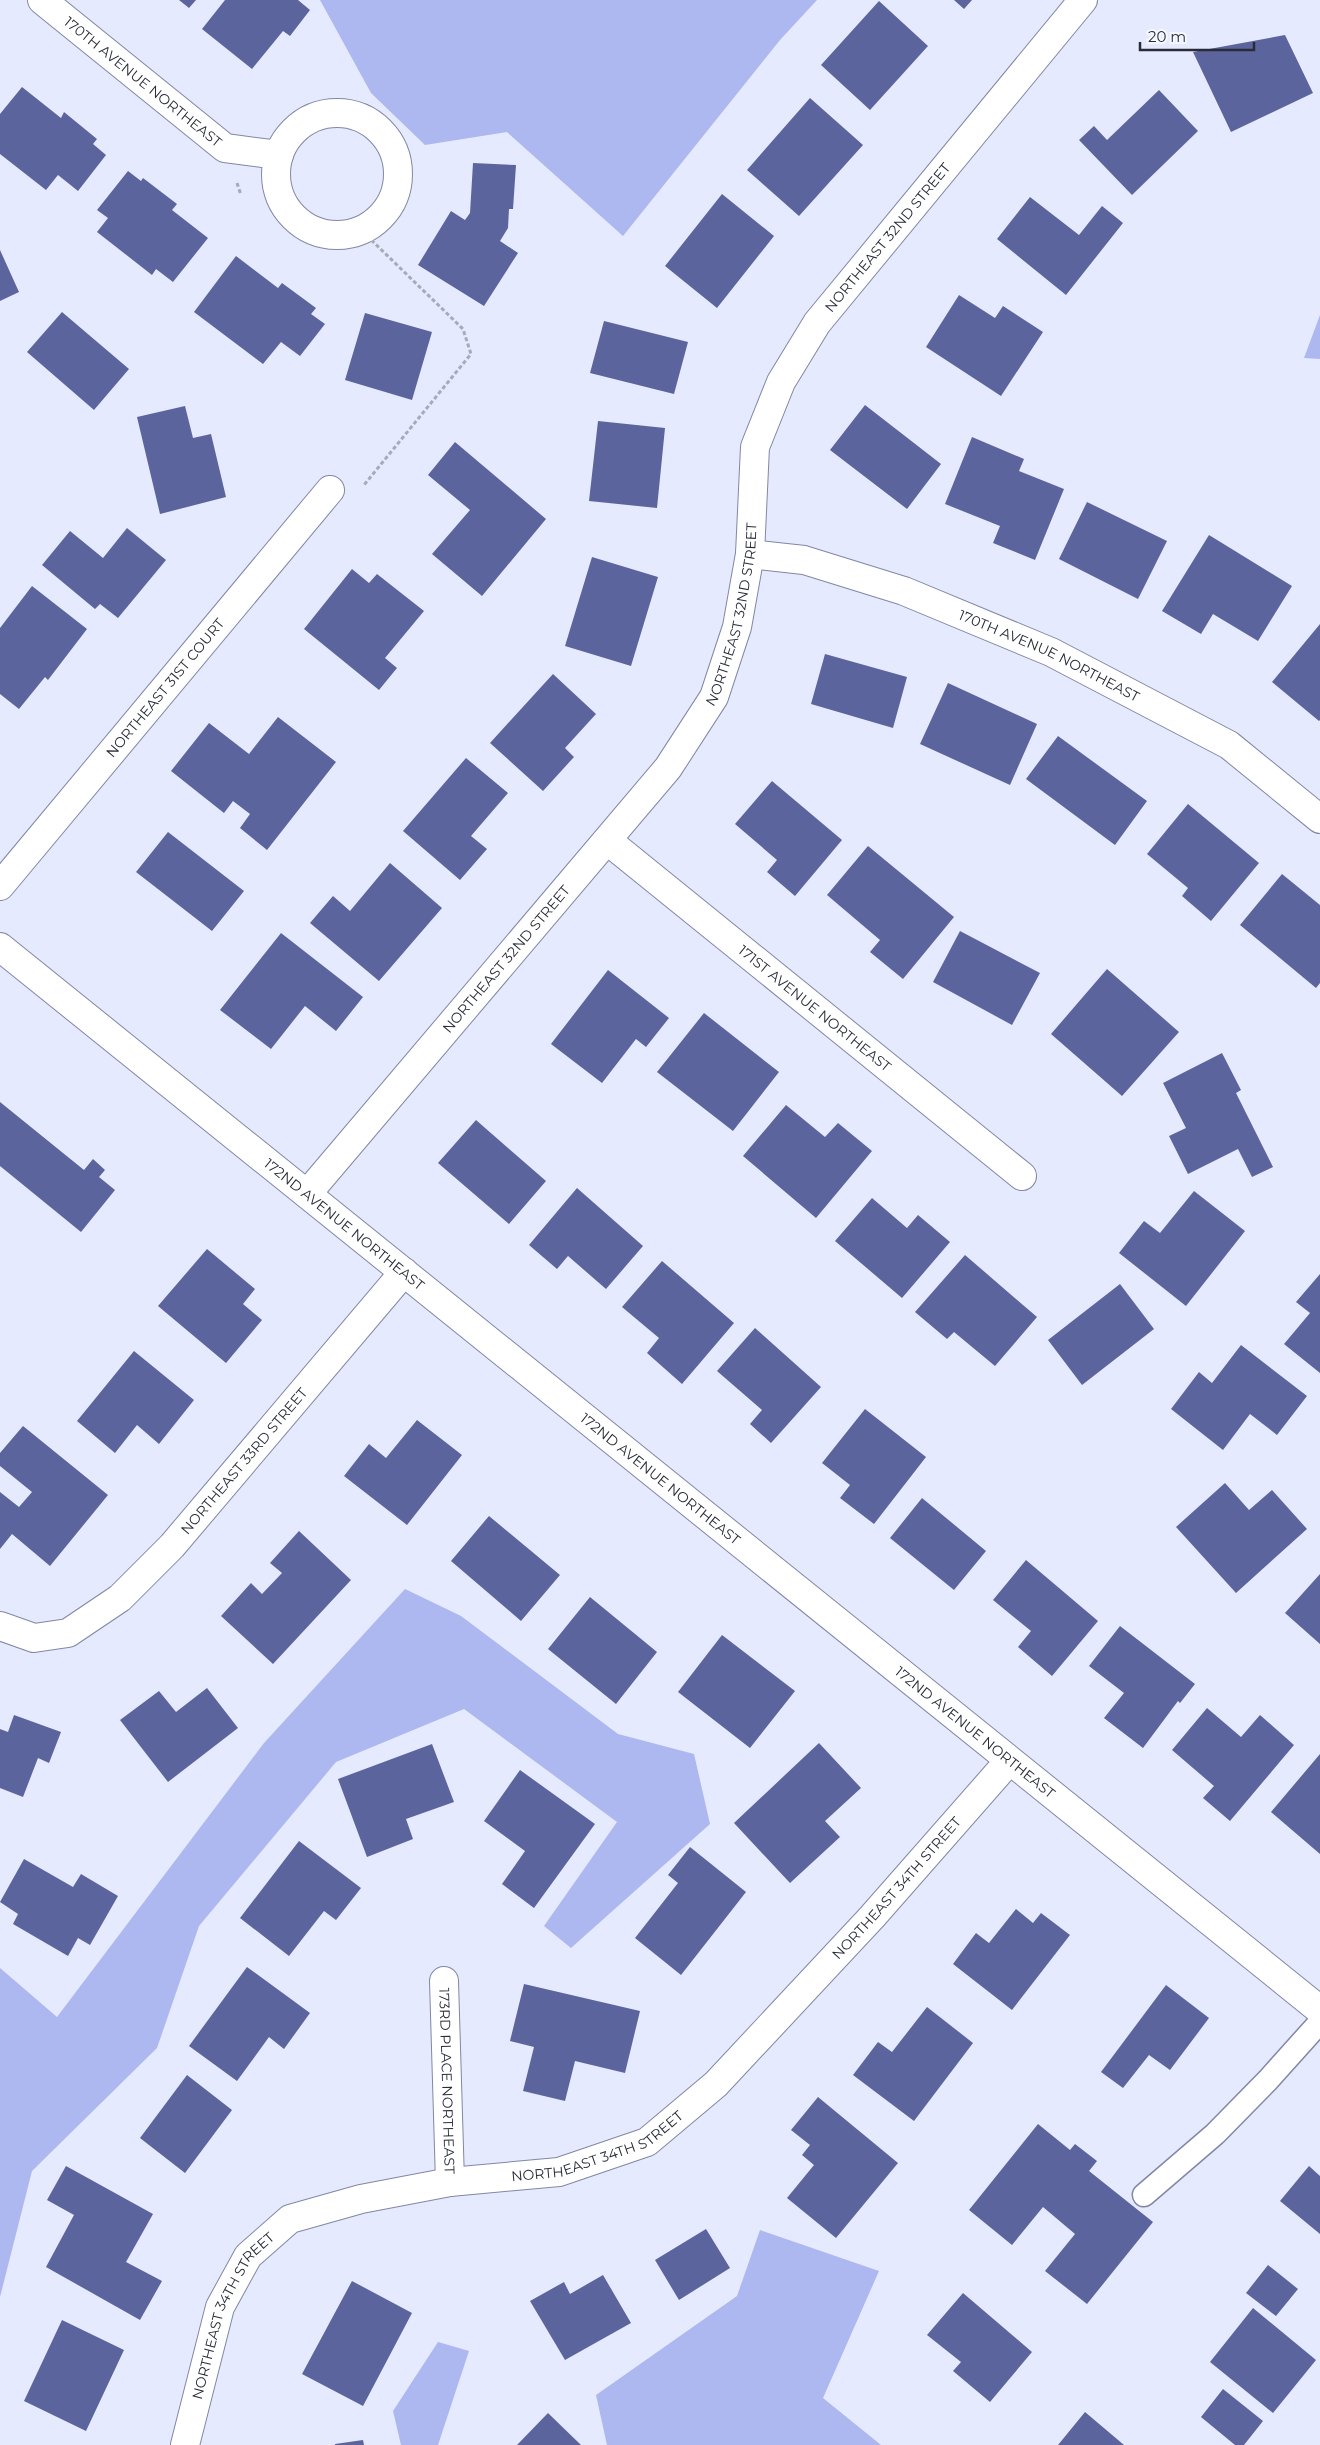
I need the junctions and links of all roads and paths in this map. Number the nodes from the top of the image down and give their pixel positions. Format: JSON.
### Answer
{"nodes":[{"id":1,"x":42,"y":0,"type":"edge"},
{"id":2,"x":1083,"y":0,"type":"edge"},
{"id":3,"x":279,"y":155,"type":"junction"},
{"id":4,"x":362,"y":230,"type":"junction"},
{"id":5,"x":330,"y":490,"type":"joint"},
{"id":6,"x":750,"y":554,"type":"junction"},
{"id":7,"x":1320,"y":819,"type":"edge"},
{"id":8,"x":608,"y":841,"type":"junction"},
{"id":9,"x":0,"y":886,"type":"edge"},
{"id":10,"x":0,"y":947,"type":"edge"},
{"id":11,"x":1022,"y":1176,"type":"dead end"},
{"id":12,"x":307,"y":1194,"type":"junction"},
{"id":13,"x":404,"y":1272,"type":"junction"},
{"id":14,"x":0,"y":1626,"type":"edge"},
{"id":15,"x":1009,"y":1761,"type":"junction"},
{"id":16,"x":444,"y":1981,"type":"dead end"},
{"id":17,"x":1320,"y":2010,"type":"edge"},
{"id":18,"x":1320,"y":2022,"type":"edge"},
{"id":19,"x":450,"y":2182,"type":"junction"},
{"id":20,"x":1144,"y":2195,"type":"dead end"},
{"id":21,"x":185,"y":2445,"type":"edge"}],
"edges":[{"from":1,"to":3,"type":"street","name":"170TH AVENUE NORTHEAST"},
{"from":2,"to":6,"type":"street","name":"NORTHEAST 32ND STREET"},
{"from":3,"to":4,"type":"street"},
{"from":3,"to":4,"type":"street"},
{"from":4,"to":5,"type":"path"},
{"from":5,"to":9,"type":"street","name":"NORTHEAST 31ST COURT"},
{"from":6,"to":7,"type":"street","name":"170TH AVENUE NORTHEAST"},
{"from":6,"to":8,"type":"street","name":"NORTHEAST 32ND STREET"},
{"from":8,"to":11,"type":"street","name":"171ST AVENUE NORTHEAST"},
{"from":8,"to":12,"type":"street","name":"NORTHEAST 32ND STREET"},
{"from":10,"to":12,"type":"street","name":"172ND AVENUE NORTHEAST"},
{"from":12,"to":13,"type":"street","name":"172ND AVENUE NORTHEAST"},
{"from":13,"to":14,"type":"street","name":"NORTHEAST 33RD STREET"},
{"from":13,"to":15,"type":"street","name":"172ND AVENUE NORTHEAST"},
{"from":15,"to":17,"type":"street","name":"172ND AVENUE NORTHEAST"},
{"from":15,"to":19,"type":"street","name":"NORTHEAST 34TH STREET"},
{"from":16,"to":19,"type":"street","name":"173RD PLACE NORTHEAST"},
{"from":18,"to":20,"type":"lane"},
{"from":19,"to":21,"type":"street","name":"NORTHEAST 34TH STREET"}]}
